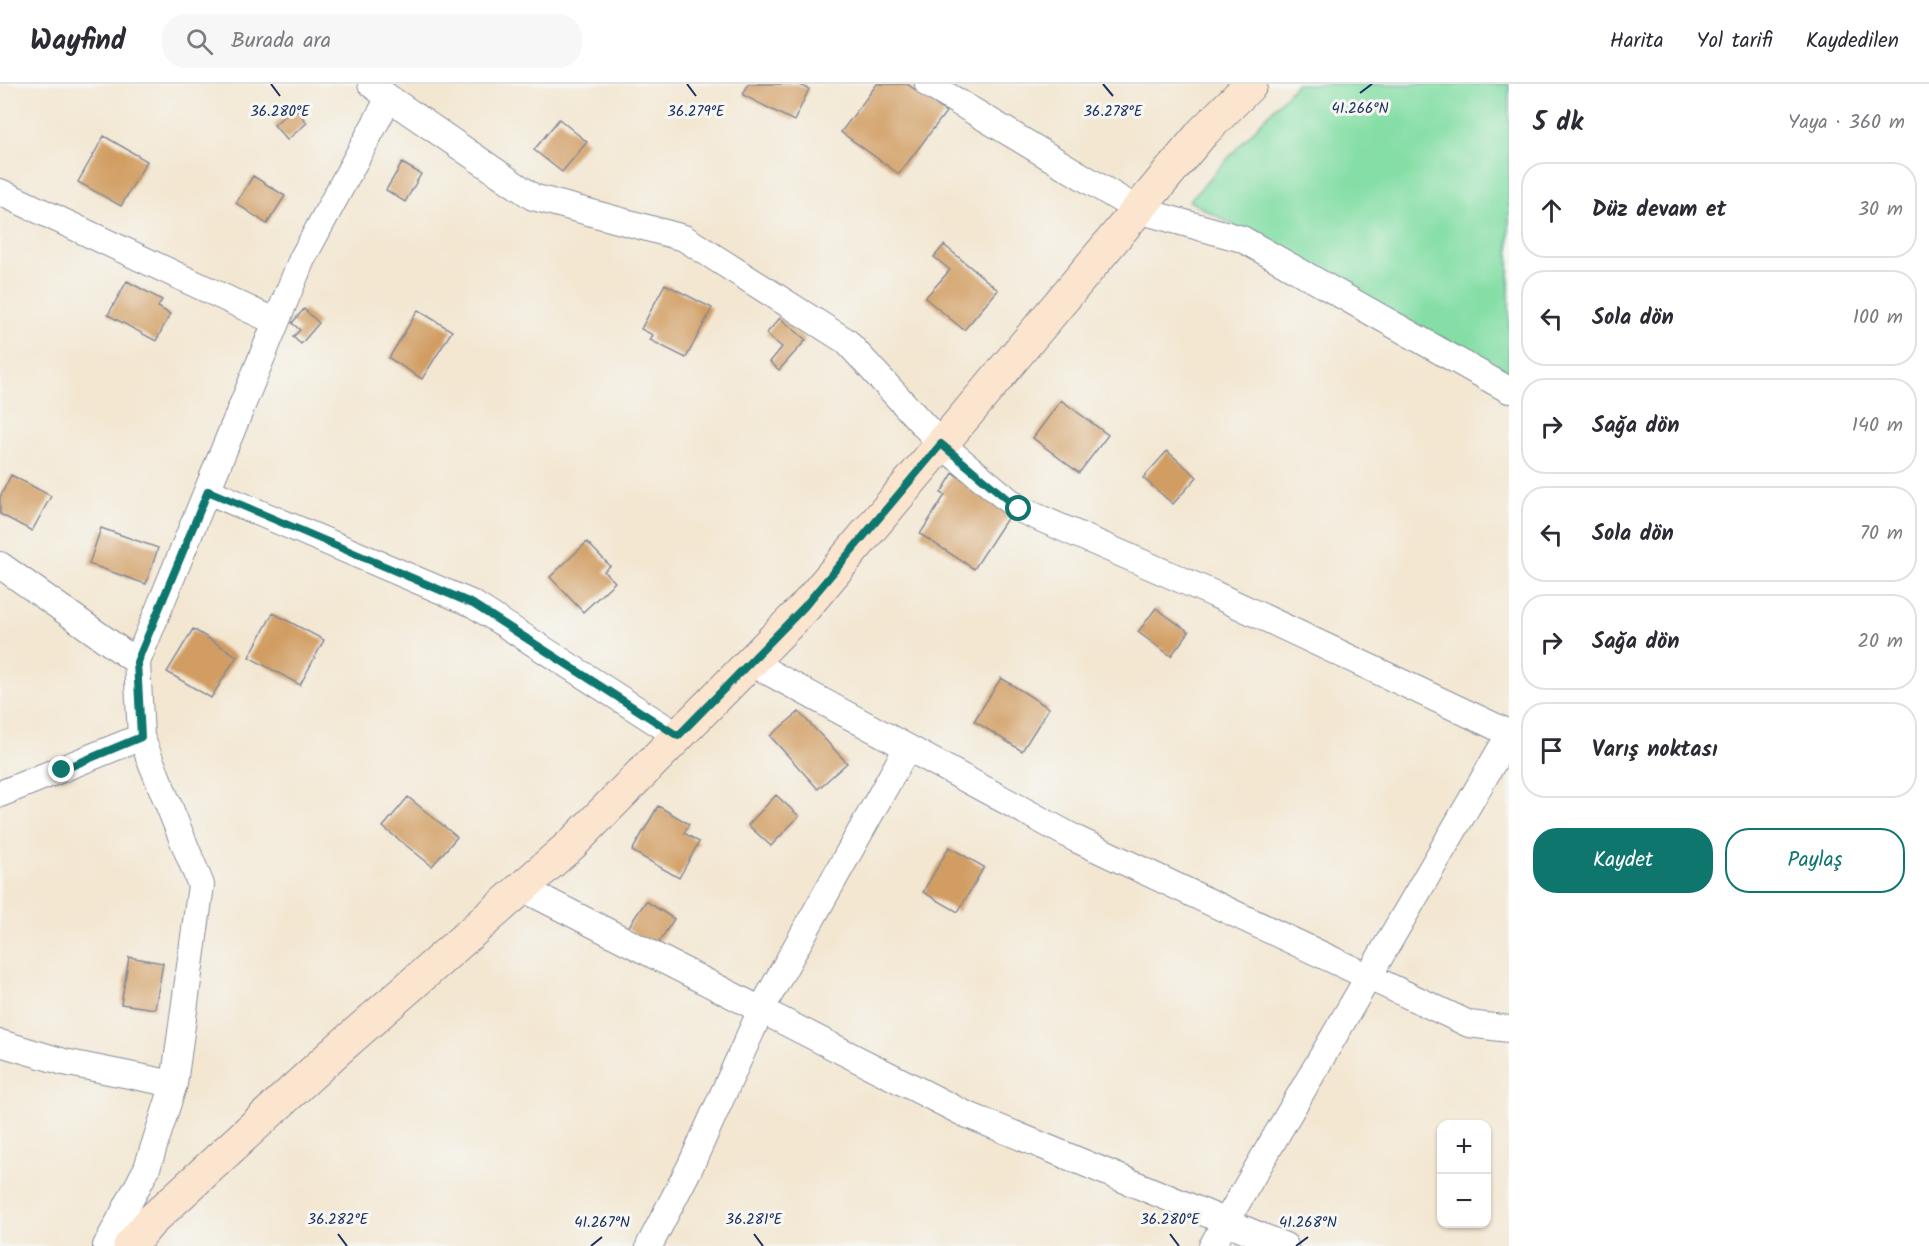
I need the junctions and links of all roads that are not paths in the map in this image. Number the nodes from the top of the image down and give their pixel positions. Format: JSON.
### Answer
{"nodes":[{"id":1,"x":928,"y":84,"type":"edge"},
{"id":2,"x":1251,"y":84,"type":"edge"},
{"id":3,"x":380,"y":91,"type":"edge"},
{"id":4,"x":0,"y":192,"type":"edge"},
{"id":5,"x":1138,"y":210,"type":"junction"},
{"id":6,"x":276,"y":322,"type":"junction"},
{"id":7,"x":1509,"y":390,"type":"edge"},
{"id":8,"x":941,"y":444,"type":"junction"},
{"id":9,"x":208,"y":491,"type":"junction"},
{"id":10,"x":0,"y":565,"type":"edge"},
{"id":11,"x":137,"y":662,"type":"junction"},
{"id":12,"x":750,"y":662,"type":"junction"},
{"id":13,"x":1509,"y":734,"type":"edge"},
{"id":14,"x":678,"y":736,"type":"junction"},
{"id":15,"x":141,"y":737,"type":"junction"},
{"id":16,"x":907,"y":748,"type":"junction"},
{"id":17,"x":0,"y":794,"type":"edge"},
{"id":18,"x":522,"y":888,"type":"junction"},
{"id":19,"x":1368,"y":977,"type":"junction"},
{"id":20,"x":761,"y":1010,"type":"junction"},
{"id":21,"x":1509,"y":1029,"type":"edge"},
{"id":22,"x":0,"y":1043,"type":"edge"},
{"id":23,"x":174,"y":1084,"type":"junction"},
{"id":24,"x":1226,"y":1222,"type":"junction"},
{"id":25,"x":106,"y":1246,"type":"edge"},
{"id":26,"x":130,"y":1246,"type":"edge"},
{"id":27,"x":649,"y":1246,"type":"edge"},
{"id":28,"x":1212,"y":1246,"type":"edge"},
{"id":29,"x":1285,"y":1246,"type":"edge"}],
"edges":[{"from":1,"to":5,"type":"street"},
{"from":2,"to":5,"type":"street"},
{"from":3,"to":6,"type":"street"},
{"from":3,"to":8,"type":"street"},
{"from":4,"to":6,"type":"street"},
{"from":5,"to":7,"type":"street"},
{"from":5,"to":8,"type":"street"},
{"from":6,"to":9,"type":"street"},
{"from":8,"to":12,"type":"street"},
{"from":8,"to":13,"type":"street"},
{"from":9,"to":11,"type":"street"},
{"from":9,"to":14,"type":"street"},
{"from":10,"to":11,"type":"street"},
{"from":11,"to":15,"type":"street"},
{"from":12,"to":14,"type":"street"},
{"from":12,"to":16,"type":"street"},
{"from":13,"to":19,"type":"street"},
{"from":14,"to":18,"type":"street"},
{"from":15,"to":17,"type":"street"},
{"from":15,"to":23,"type":"street"},
{"from":16,"to":19,"type":"street"},
{"from":16,"to":20,"type":"street"},
{"from":18,"to":20,"type":"street"},
{"from":18,"to":26,"type":"street"},
{"from":19,"to":21,"type":"street"},
{"from":19,"to":24,"type":"street"},
{"from":20,"to":24,"type":"street"},
{"from":20,"to":27,"type":"street"},
{"from":22,"to":23,"type":"street"},
{"from":23,"to":25,"type":"street"},
{"from":24,"to":28,"type":"street"},
{"from":24,"to":29,"type":"street"}]}
